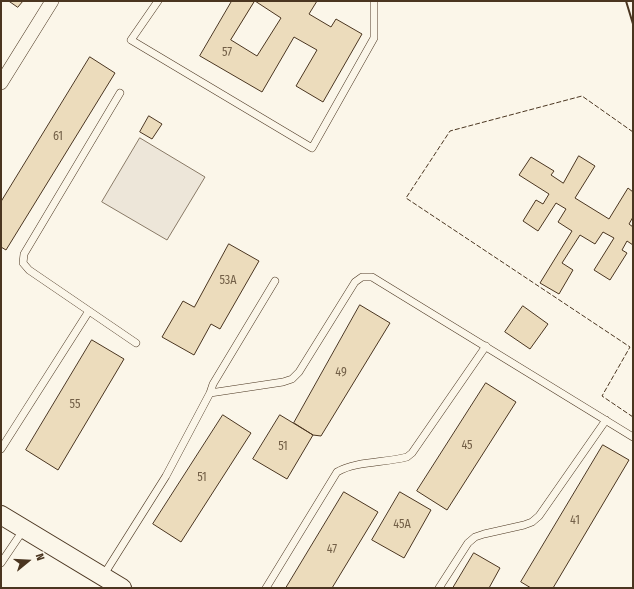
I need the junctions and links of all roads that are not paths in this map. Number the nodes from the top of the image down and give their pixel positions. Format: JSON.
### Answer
{"nodes":[{"id":1,"x":52,"y":1,"type":"edge"},
{"id":2,"x":158,"y":1,"type":"edge"},
{"id":3,"x":374,"y":1,"type":"edge"},
{"id":4,"x":1,"y":83,"type":"edge"},
{"id":5,"x":120,"y":93,"type":"dead end"},
{"id":6,"x":276,"y":280,"type":"dead end"},
{"id":7,"x":89,"y":311,"type":"junction"},
{"id":8,"x":136,"y":343,"type":"dead end"},
{"id":9,"x":486,"y":346,"type":"junction"},
{"id":10,"x":210,"y":393,"type":"junction"},
{"id":11,"x":606,"y":420,"type":"junction"},
{"id":12,"x":633,"y":437,"type":"edge"},
{"id":13,"x":1,"y":449,"type":"edge"},
{"id":14,"x":1,"y":516,"type":"edge"},
{"id":15,"x":24,"y":529,"type":"junction"},
{"id":16,"x":1,"y":563,"type":"edge"},
{"id":17,"x":103,"y":576,"type":"junction"},
{"id":18,"x":122,"y":588,"type":"edge"},
{"id":19,"x":266,"y":588,"type":"edge"},
{"id":20,"x":439,"y":588,"type":"edge"}],
"edges":[{"from":1,"to":4,"type":"street"},
{"from":2,"to":3,"type":"lane"},
{"from":5,"to":7,"type":"lane"},
{"from":6,"to":10,"type":"lane"},
{"from":7,"to":8,"type":"lane"},
{"from":7,"to":13,"type":"lane"},
{"from":9,"to":10,"type":"lane"},
{"from":9,"to":11,"type":"lane"},
{"from":9,"to":19,"type":"lane"},
{"from":10,"to":17,"type":"lane"},
{"from":11,"to":12,"type":"lane"},
{"from":11,"to":20,"type":"lane"},
{"from":14,"to":15,"type":"main road"},
{"from":15,"to":16,"type":"lane"},
{"from":15,"to":17,"type":"main road"},
{"from":17,"to":18,"type":"main road"}]}
